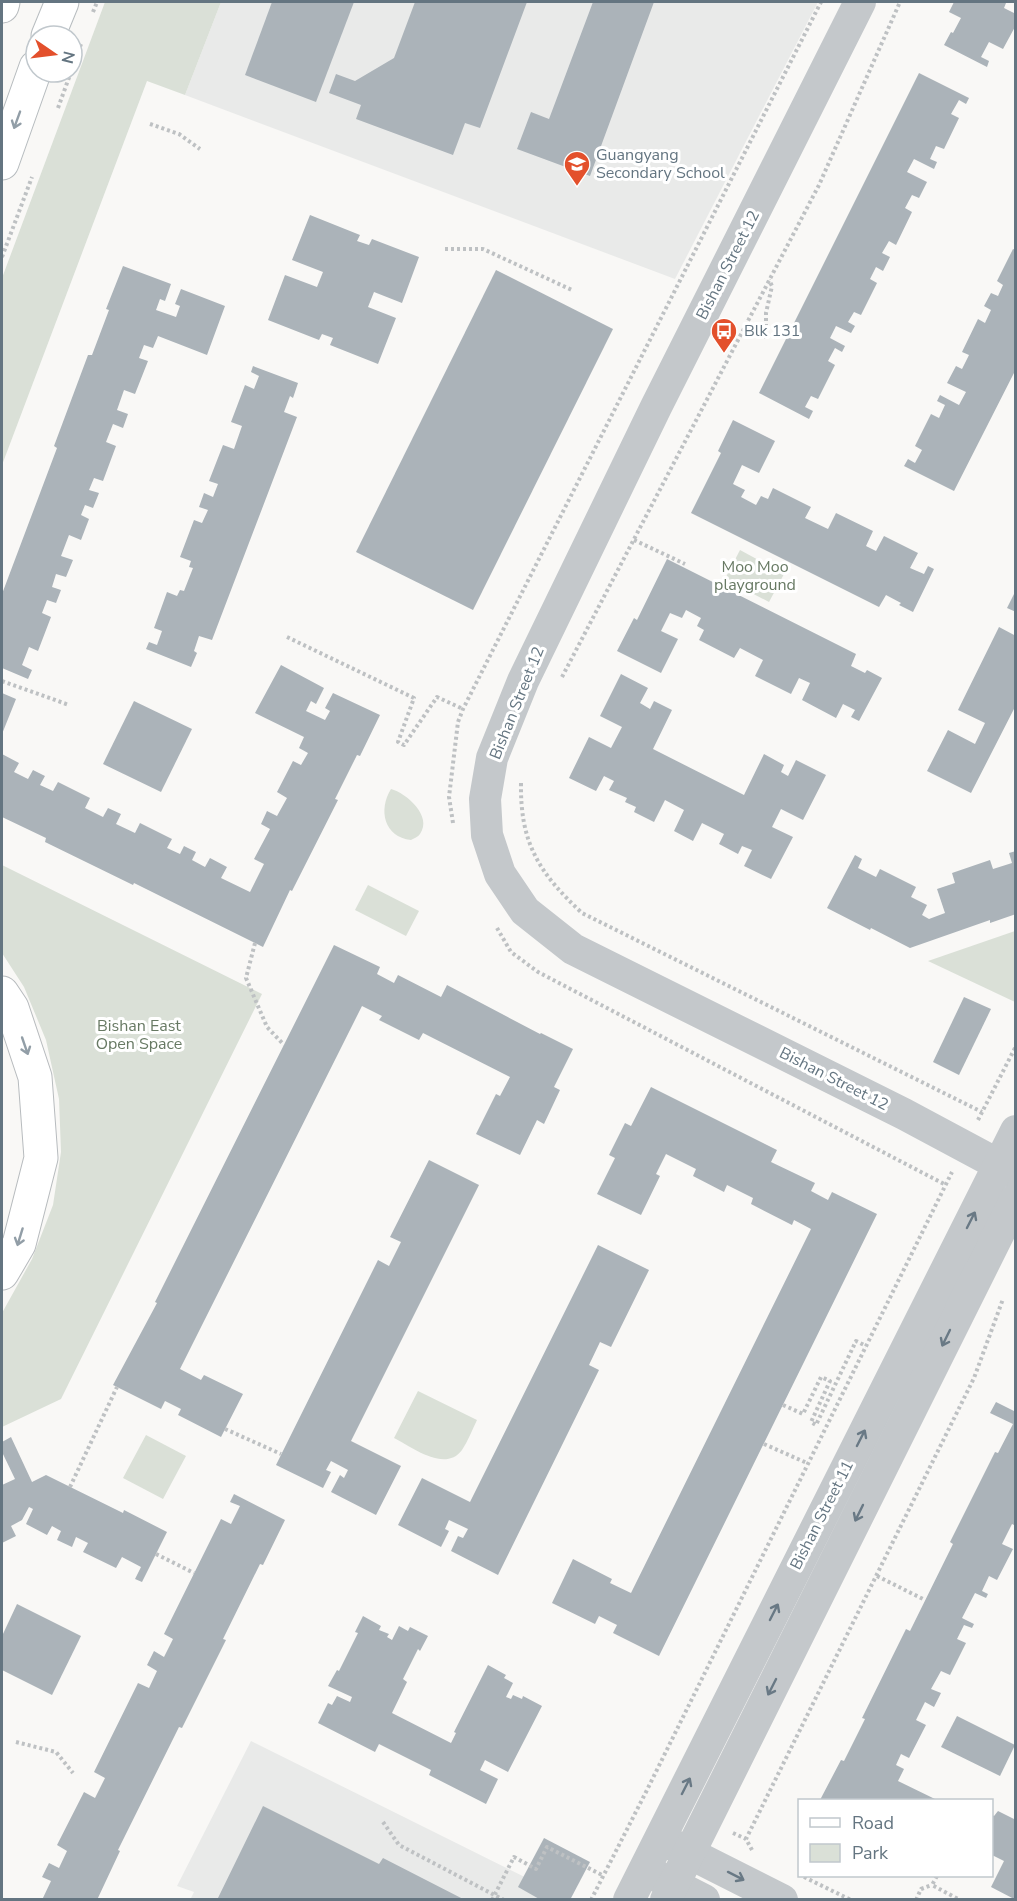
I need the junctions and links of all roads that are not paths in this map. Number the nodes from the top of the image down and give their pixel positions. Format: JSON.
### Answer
{"nodes":[{"id":1,"x":3,"y":2,"type":"edge"},
{"id":2,"x":62,"y":2,"type":"edge"},
{"id":3,"x":860,"y":2,"type":"edge"},
{"id":4,"x":2,"y":6,"type":"edge"},
{"id":5,"x":53,"y":24,"type":"edge"},
{"id":6,"x":30,"y":84,"type":"edge"},
{"id":7,"x":2,"y":163,"type":"edge"},
{"id":8,"x":2,"y":993,"type":"edge"},
{"id":9,"x":1016,"y":1131,"type":"edge"},
{"id":10,"x":1007,"y":1169,"type":"edge"},
{"id":11,"x":1016,"y":1199,"type":"edge"},
{"id":12,"x":2,"y":1273,"type":"edge"},
{"id":13,"x":660,"y":1838,"type":"junction"},
{"id":14,"x":690,"y":1853,"type":"junction"},
{"id":15,"x":644,"y":1870,"type":"junction"},
{"id":16,"x":670,"y":1892,"type":"edge"},
{"id":17,"x":628,"y":1899,"type":"edge"},
{"id":18,"x":705,"y":1899,"type":"edge"},
{"id":19,"x":782,"y":1899,"type":"edge"}],
"edges":[{"from":1,"to":4,"type":"main road"},
{"from":2,"to":5,"type":"main road"},
{"from":3,"to":10,"type":"street","name":"Bishan Street 12"},
{"from":6,"to":7,"type":"main road","one_way":true},
{"from":8,"to":12,"type":"main road","one_way":true},
{"from":9,"to":10,"type":"street","name":"Bishan Street 11"},
{"from":13,"to":10,"type":"street","name":"Bishan Street 11","one_way":true},
{"from":11,"to":14,"type":"street","name":"Bishan Street 11","one_way":true},
{"from":13,"to":14,"type":"street"},
{"from":13,"to":15,"type":"street","name":"Bishan Street 11"},
{"from":14,"to":16,"type":"street","name":"Bishan Street 11"},
{"from":14,"to":19,"type":"street","one_way":true},
{"from":15,"to":16,"type":"street"},
{"from":15,"to":17,"type":"street","name":"Bishan Street 11"},
{"from":16,"to":18,"type":"street"}]}
